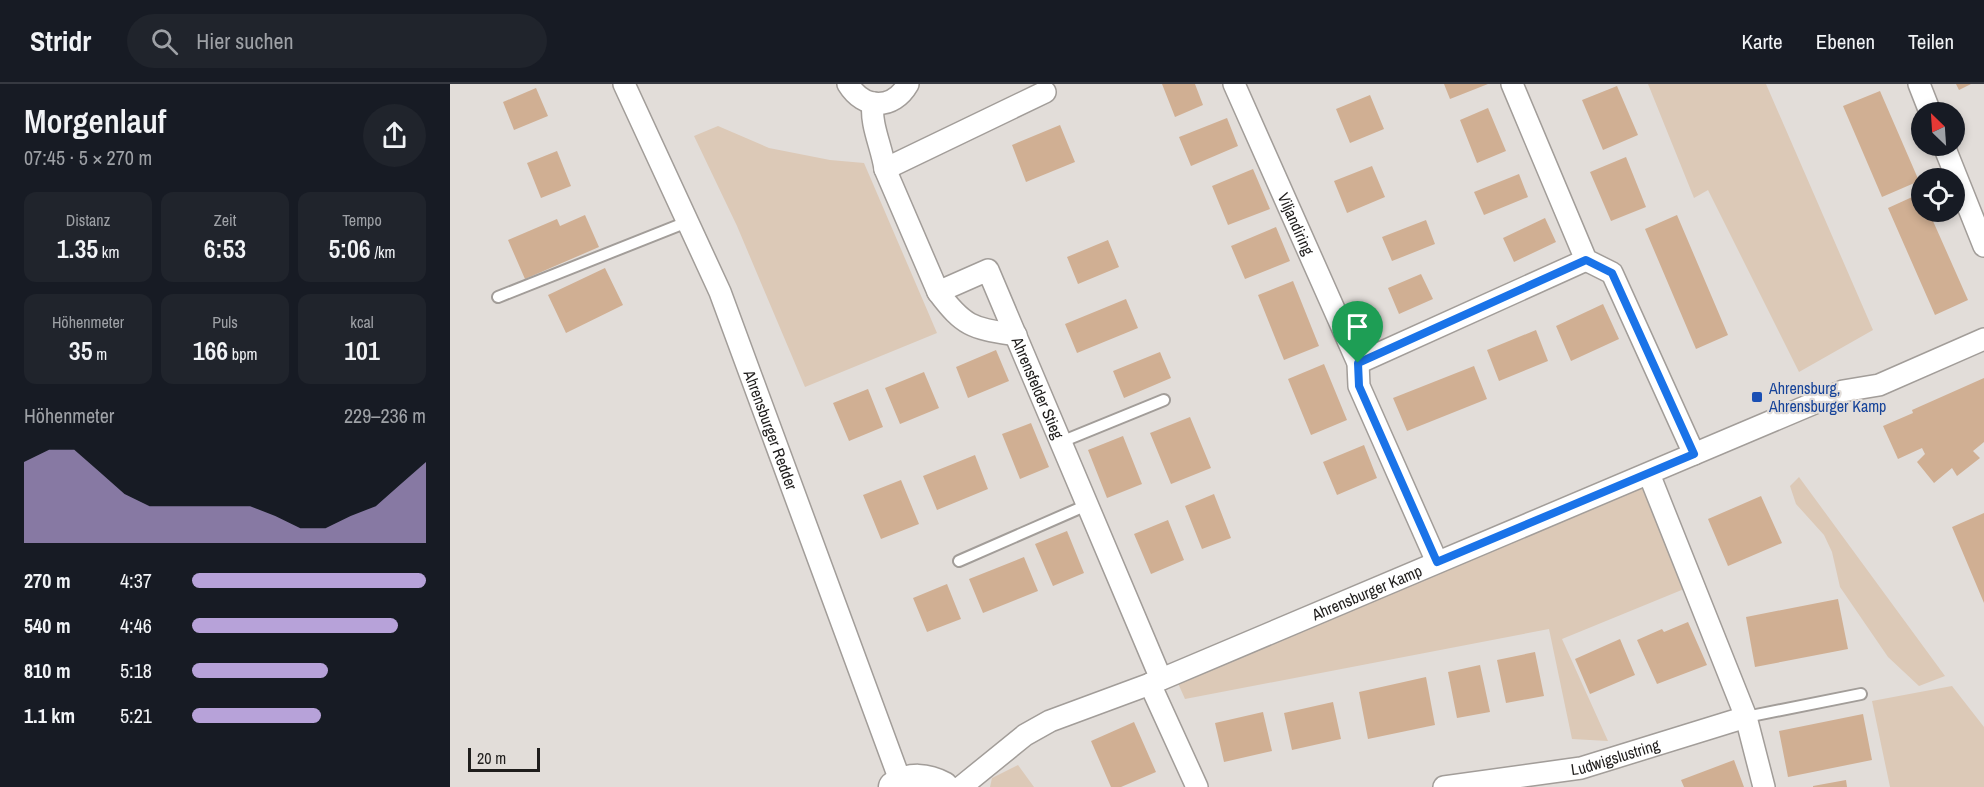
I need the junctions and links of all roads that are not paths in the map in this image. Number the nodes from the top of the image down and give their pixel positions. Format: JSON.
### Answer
{"nodes":[{"id":1,"x":624,"y":84,"type":"edge"},
{"id":2,"x":848,"y":84,"type":"edge"},
{"id":3,"x":908,"y":84,"type":"edge"},
{"id":4,"x":1234,"y":84,"type":"edge"},
{"id":5,"x":1512,"y":84,"type":"edge"},
{"id":6,"x":1919,"y":84,"type":"edge"},
{"id":7,"x":1045,"y":92,"type":"dead end"},
{"id":8,"x":1926,"y":102,"type":"edge"},
{"id":9,"x":873,"y":103,"type":"junction"},
{"id":10,"x":1948,"y":156,"type":"edge"},
{"id":11,"x":885,"y":169,"type":"junction"},
{"id":12,"x":687,"y":222,"type":"junction"},
{"id":13,"x":1984,"y":246,"type":"edge"},
{"id":14,"x":1586,"y":260,"type":"junction"},
{"id":15,"x":938,"y":292,"type":"junction"},
{"id":16,"x":498,"y":297,"type":"dead end"},
{"id":17,"x":1016,"y":335,"type":"junction"},
{"id":18,"x":1984,"y":339,"type":"edge"},
{"id":19,"x":1358,"y":363,"type":"junction"},
{"id":20,"x":1164,"y":400,"type":"dead end"},
{"id":21,"x":1061,"y":442,"type":"junction"},
{"id":22,"x":1694,"y":454,"type":"junction"},
{"id":23,"x":1649,"y":474,"type":"junction"},
{"id":24,"x":1087,"y":505,"type":"junction"},
{"id":25,"x":959,"y":561,"type":"dead end"},
{"id":26,"x":1437,"y":562,"type":"junction"},
{"id":27,"x":1156,"y":682,"type":"junction"},
{"id":28,"x":1861,"y":694,"type":"dead end"},
{"id":29,"x":1746,"y":717,"type":"junction"},
{"id":30,"x":897,"y":785,"type":"edge"},
{"id":31,"x":943,"y":787,"type":"edge"},
{"id":32,"x":962,"y":787,"type":"edge"},
{"id":33,"x":1197,"y":787,"type":"edge"},
{"id":34,"x":1444,"y":787,"type":"edge"},
{"id":35,"x":1764,"y":787,"type":"edge"}],
"edges":[{"from":1,"to":12,"type":"street","name":"Ahrensburger Redder"},
{"from":2,"to":9,"type":"street"},
{"from":3,"to":9,"type":"street"},
{"from":4,"to":19,"type":"street","name":"Viljandiring"},
{"from":5,"to":14,"type":"street"},
{"from":6,"to":8,"type":"street"},
{"from":7,"to":11,"type":"street"},
{"from":9,"to":11,"type":"street"},
{"from":10,"to":13,"type":"street"},
{"from":11,"to":15,"type":"street"},
{"from":12,"to":16,"type":"lane"},
{"from":12,"to":30,"type":"street","name":"Ahrensburger Redder"},
{"from":14,"to":19,"type":"street"},
{"from":14,"to":22,"type":"street"},
{"from":15,"to":17,"type":"street"},
{"from":15,"to":17,"type":"street","name":"Ahrensfelder Stieg"},
{"from":17,"to":21,"type":"street","name":"Ahrensfelder Stieg"},
{"from":18,"to":22,"type":"street","name":"Ahrensburger Kamp"},
{"from":19,"to":26,"type":"street","name":"Viljandiring"},
{"from":20,"to":21,"type":"lane"},
{"from":21,"to":24,"type":"street","name":"Ahrensfelder Stieg"},
{"from":22,"to":23,"type":"street","name":"Ahrensburger Kamp"},
{"from":23,"to":26,"type":"street","name":"Ahrensburger Kamp"},
{"from":23,"to":29,"type":"street"},
{"from":24,"to":25,"type":"lane"},
{"from":24,"to":27,"type":"street","name":"Ahrensfelder Stieg"},
{"from":26,"to":27,"type":"street","name":"Ahrensburger Kamp"},
{"from":27,"to":32,"type":"street","name":"Ahrensburger Kamp"},
{"from":27,"to":33,"type":"street"},
{"from":28,"to":29,"type":"lane"},
{"from":29,"to":34,"type":"street","name":"Ludwigslustring"},
{"from":29,"to":35,"type":"street"},
{"from":30,"to":31,"type":"street"}]}
